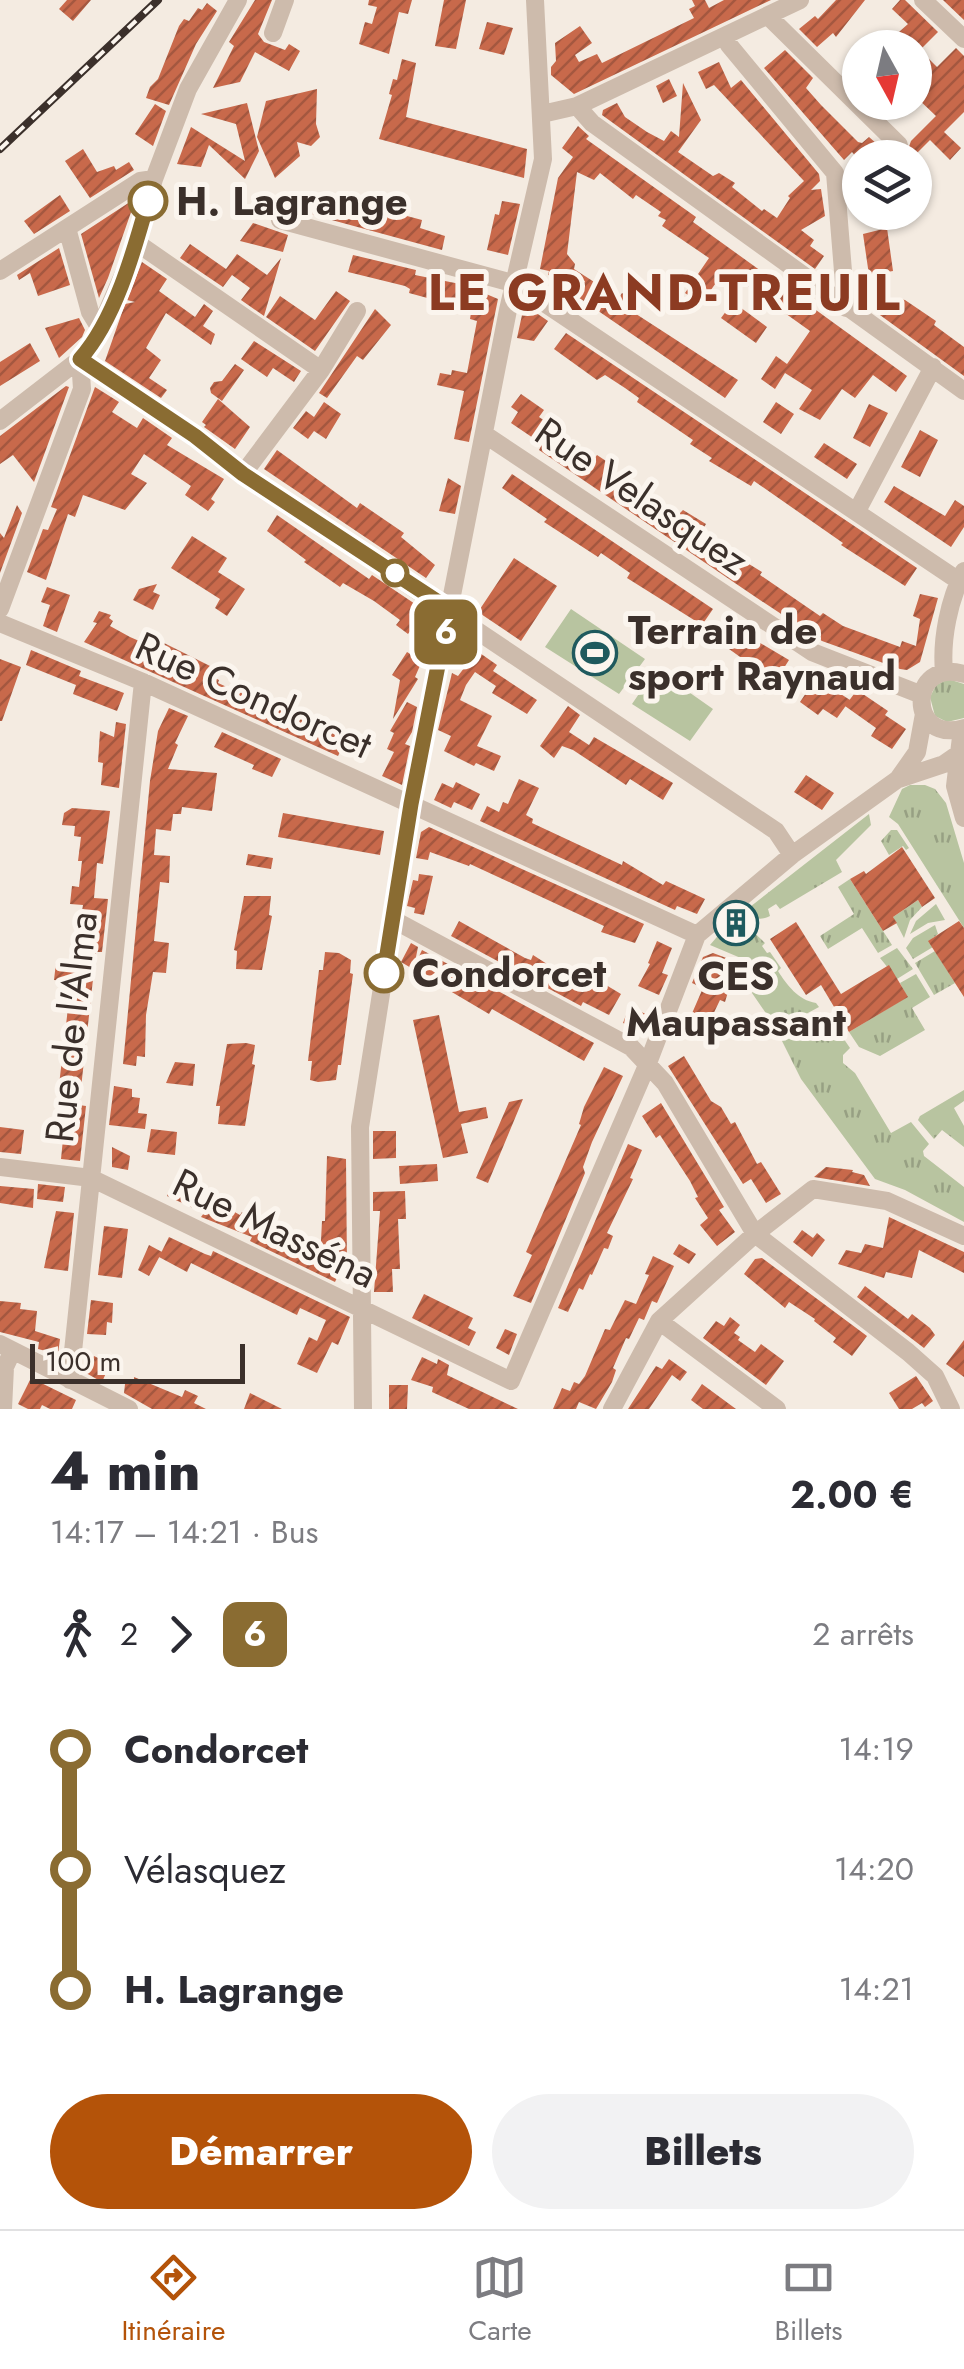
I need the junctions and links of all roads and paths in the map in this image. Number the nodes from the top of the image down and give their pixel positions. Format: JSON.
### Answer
{"nodes":[{"id":1,"x":238,"y":0,"type":"edge"},
{"id":2,"x":285,"y":0,"type":"edge"},
{"id":3,"x":535,"y":0,"type":"edge"},
{"id":4,"x":800,"y":0,"type":"edge"},
{"id":5,"x":923,"y":0,"type":"edge"},
{"id":6,"x":768,"y":16,"type":"junction"},
{"id":7,"x":274,"y":33,"type":"dead end"},
{"id":8,"x":726,"y":36,"type":"junction"},
{"id":9,"x":964,"y":39,"type":"edge"},
{"id":10,"x":578,"y":106,"type":"junction"},
{"id":11,"x":542,"y":114,"type":"junction"},
{"id":12,"x":894,"y":140,"type":"edge"},
{"id":13,"x":154,"y":179,"type":"junction"},
{"id":14,"x":280,"y":220,"type":"dead end"},
{"id":15,"x":67,"y":228,"type":"junction"},
{"id":16,"x":137,"y":243,"type":"junction"},
{"id":17,"x":0,"y":271,"type":"edge"},
{"id":18,"x":516,"y":284,"type":"junction"},
{"id":19,"x":846,"y":308,"type":"junction"},
{"id":20,"x":357,"y":311,"type":"dead end"},
{"id":21,"x":101,"y":330,"type":"junction"},
{"id":22,"x":80,"y":359,"type":"junction"},
{"id":23,"x":933,"y":367,"type":"junction"},
{"id":24,"x":321,"y":370,"type":"junction"},
{"id":25,"x":964,"y":391,"type":"edge"},
{"id":26,"x":0,"y":421,"type":"edge"},
{"id":27,"x":484,"y":434,"type":"junction"},
{"id":28,"x":243,"y":474,"type":"junction"},
{"id":29,"x":857,"y":511,"type":"junction"},
{"id":30,"x":961,"y":576,"type":"edge"},
{"id":31,"x":0,"y":609,"type":"edge"},
{"id":32,"x":449,"y":609,"type":"junction"},
{"id":33,"x":0,"y":622,"type":"edge"},
{"id":34,"x":944,"y":672,"type":"junction"},
{"id":35,"x":964,"y":674,"type":"edge"},
{"id":36,"x":143,"y":682,"type":"junction"},
{"id":37,"x":922,"y":695,"type":"junction"},
{"id":38,"x":930,"y":721,"type":"junction"},
{"id":39,"x":963,"y":728,"type":"edge"},
{"id":40,"x":950,"y":759,"type":"junction"},
{"id":41,"x":898,"y":779,"type":"junction"},
{"id":42,"x":955,"y":786,"type":"junction"},
{"id":43,"x":411,"y":804,"type":"junction"},
{"id":44,"x":964,"y":818,"type":"edge"},
{"id":45,"x":792,"y":855,"type":"junction"},
{"id":46,"x":392,"y":919,"type":"junction"},
{"id":47,"x":696,"y":935,"type":"junction"},
{"id":48,"x":648,"y":1063,"type":"junction"},
{"id":49,"x":0,"y":1167,"type":"edge"},
{"id":50,"x":91,"y":1178,"type":"junction"},
{"id":51,"x":755,"y":1234,"type":"junction"},
{"id":52,"x":964,"y":1236,"type":"edge"},
{"id":53,"x":362,"y":1308,"type":"junction"},
{"id":54,"x":659,"y":1321,"type":"junction"},
{"id":55,"x":6,"y":1348,"type":"edge"},
{"id":56,"x":70,"y":1380,"type":"junction"},
{"id":57,"x":3,"y":1409,"type":"edge"},
{"id":58,"x":129,"y":1409,"type":"edge"},
{"id":59,"x":363,"y":1409,"type":"edge"},
{"id":60,"x":612,"y":1409,"type":"edge"},
{"id":61,"x":777,"y":1409,"type":"edge"},
{"id":62,"x":952,"y":1409,"type":"edge"}],
"edges":[{"from":1,"to":13,"type":"street"},
{"from":2,"to":7,"type":"street"},
{"from":3,"to":11,"type":"street"},
{"from":4,"to":6,"type":"street"},
{"from":5,"to":9,"type":"street"},
{"from":6,"to":8,"type":"street"},
{"from":6,"to":12,"type":"street"},
{"from":8,"to":10,"type":"street"},
{"from":8,"to":19,"type":"street"},
{"from":10,"to":11,"type":"street"},
{"from":10,"to":19,"type":"street"},
{"from":11,"to":18,"type":"street"},
{"from":13,"to":15,"type":"street"},
{"from":13,"to":16,"type":"street"},
{"from":14,"to":18,"type":"street"},
{"from":15,"to":17,"type":"street"},
{"from":15,"to":21,"type":"street"},
{"from":16,"to":21,"type":"street"},
{"from":16,"to":24,"type":"street"},
{"from":18,"to":27,"type":"street"},
{"from":18,"to":29,"type":"street"},
{"from":19,"to":23,"type":"street"},
{"from":20,"to":24,"type":"street"},
{"from":21,"to":22,"type":"street"},
{"from":22,"to":26,"type":"street"},
{"from":22,"to":28,"type":"street"},
{"from":22,"to":31,"type":"street"},
{"from":23,"to":25,"type":"street"},
{"from":23,"to":29,"type":"street"},
{"from":24,"to":28,"type":"street"},
{"from":27,"to":32,"type":"street"},
{"from":27,"to":37,"type":"street","name":"Rue Velasquez"},
{"from":28,"to":32,"type":"street"},
{"from":29,"to":30,"type":"street"},
{"from":30,"to":34,"type":"street"},
{"from":32,"to":43,"type":"street"},
{"from":32,"to":45,"type":"street"},
{"from":33,"to":36,"type":"street","name":"Rue Condorcet"},
{"from":34,"to":35,"type":"street"},
{"from":34,"to":37,"type":"street"},
{"from":36,"to":43,"type":"street","name":"Rue Condorcet"},
{"from":36,"to":50,"type":"street","name":"Rue de l'Alma"},
{"from":37,"to":38,"type":"street"},
{"from":38,"to":39,"type":"street"},
{"from":38,"to":40,"type":"street"},
{"from":38,"to":41,"type":"street"},
{"from":39,"to":40,"type":"street"},
{"from":40,"to":41,"type":"street"},
{"from":40,"to":42,"type":"street"},
{"from":41,"to":42,"type":"street"},
{"from":41,"to":45,"type":"street"},
{"from":42,"to":44,"type":"street"},
{"from":43,"to":46,"type":"street"},
{"from":43,"to":47,"type":"street","name":"Rue Condorcet"},
{"from":45,"to":47,"type":"street"},
{"from":46,"to":48,"type":"street"},
{"from":46,"to":53,"type":"street"},
{"from":47,"to":48,"type":"street"},
{"from":48,"to":51,"type":"street"},
{"from":48,"to":53,"type":"street","name":"Rue Masséna"},
{"from":49,"to":50,"type":"street","name":"Rue Masséna"},
{"from":50,"to":53,"type":"street","name":"Rue Masséna"},
{"from":50,"to":56,"type":"street","name":"Rue de l'Alma"},
{"from":51,"to":52,"type":"street"},
{"from":51,"to":54,"type":"street"},
{"from":51,"to":62,"type":"street"},
{"from":53,"to":59,"type":"street"},
{"from":54,"to":60,"type":"street"},
{"from":54,"to":61,"type":"street"},
{"from":55,"to":56,"type":"street"},
{"from":55,"to":57,"type":"street"},
{"from":56,"to":58,"type":"street"}]}
